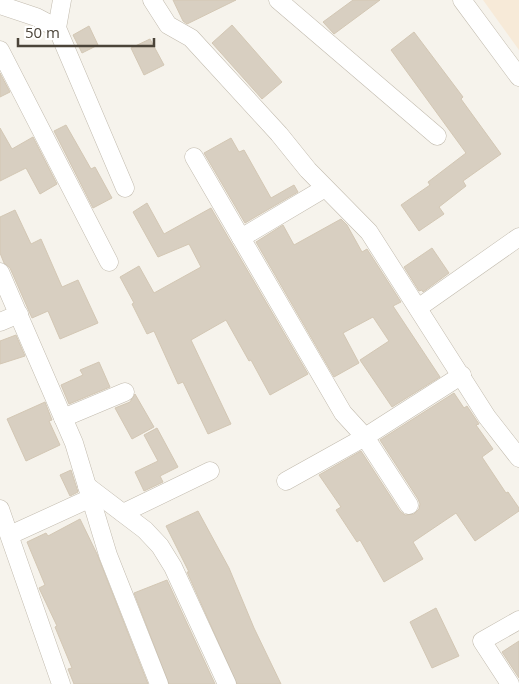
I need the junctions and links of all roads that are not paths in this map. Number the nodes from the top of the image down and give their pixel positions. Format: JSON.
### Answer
{"nodes":[{"id":1,"x":62,"y":0,"type":"edge"},
{"id":2,"x":152,"y":0,"type":"edge"},
{"id":3,"x":278,"y":0,"type":"edge"},
{"id":4,"x":462,"y":0,"type":"edge"},
{"id":5,"x":0,"y":5,"type":"edge"},
{"id":6,"x":57,"y":28,"type":"junction"},
{"id":7,"x":0,"y":50,"type":"edge"},
{"id":8,"x":519,"y":77,"type":"edge"},
{"id":9,"x":437,"y":136,"type":"dead end"},
{"id":10,"x":194,"y":157,"type":"dead end"},
{"id":11,"x":125,"y":188,"type":"dead end"},
{"id":12,"x":325,"y":188,"type":"junction"},
{"id":13,"x":519,"y":237,"type":"edge"},
{"id":14,"x":241,"y":238,"type":"junction"},
{"id":15,"x":109,"y":262,"type":"dead end"},
{"id":16,"x":0,"y":272,"type":"edge"},
{"id":17,"x":418,"y":308,"type":"junction"},
{"id":18,"x":19,"y":314,"type":"junction"},
{"id":19,"x":0,"y":322,"type":"edge"},
{"id":20,"x":462,"y":375,"type":"junction"},
{"id":21,"x":125,"y":392,"type":"dead end"},
{"id":22,"x":63,"y":418,"type":"junction"},
{"id":23,"x":365,"y":437,"type":"junction"},
{"id":24,"x":519,"y":458,"type":"edge"},
{"id":25,"x":210,"y":471,"type":"dead end"},
{"id":26,"x":286,"y":481,"type":"dead end"},
{"id":27,"x":89,"y":492,"type":"junction"},
{"id":28,"x":409,"y":505,"type":"dead end"},
{"id":29,"x":0,"y":509,"type":"edge"},
{"id":30,"x":122,"y":513,"type":"junction"},
{"id":31,"x":10,"y":535,"type":"junction"},
{"id":32,"x":519,"y":620,"type":"edge"},
{"id":33,"x":61,"y":684,"type":"edge"},
{"id":34,"x":159,"y":684,"type":"edge"},
{"id":35,"x":227,"y":684,"type":"edge"},
{"id":36,"x":510,"y":684,"type":"edge"}],
"edges":[{"from":1,"to":6,"type":"street"},
{"from":2,"to":12,"type":"street"},
{"from":3,"to":9,"type":"street"},
{"from":4,"to":8,"type":"street"},
{"from":5,"to":6,"type":"street"},
{"from":6,"to":11,"type":"street"},
{"from":7,"to":15,"type":"street"},
{"from":10,"to":14,"type":"street"},
{"from":12,"to":14,"type":"street"},
{"from":12,"to":17,"type":"street"},
{"from":13,"to":17,"type":"street"},
{"from":14,"to":23,"type":"street"},
{"from":16,"to":18,"type":"street"},
{"from":17,"to":20,"type":"street"},
{"from":18,"to":19,"type":"street"},
{"from":18,"to":22,"type":"street"},
{"from":20,"to":23,"type":"street"},
{"from":20,"to":24,"type":"street"},
{"from":21,"to":22,"type":"street"},
{"from":22,"to":27,"type":"street"},
{"from":23,"to":26,"type":"street"},
{"from":23,"to":28,"type":"street"},
{"from":25,"to":30,"type":"street"},
{"from":27,"to":30,"type":"street"},
{"from":27,"to":31,"type":"street"},
{"from":27,"to":34,"type":"street"},
{"from":29,"to":31,"type":"street"},
{"from":30,"to":35,"type":"street"},
{"from":31,"to":33,"type":"street"},
{"from":32,"to":36,"type":"street"}]}
